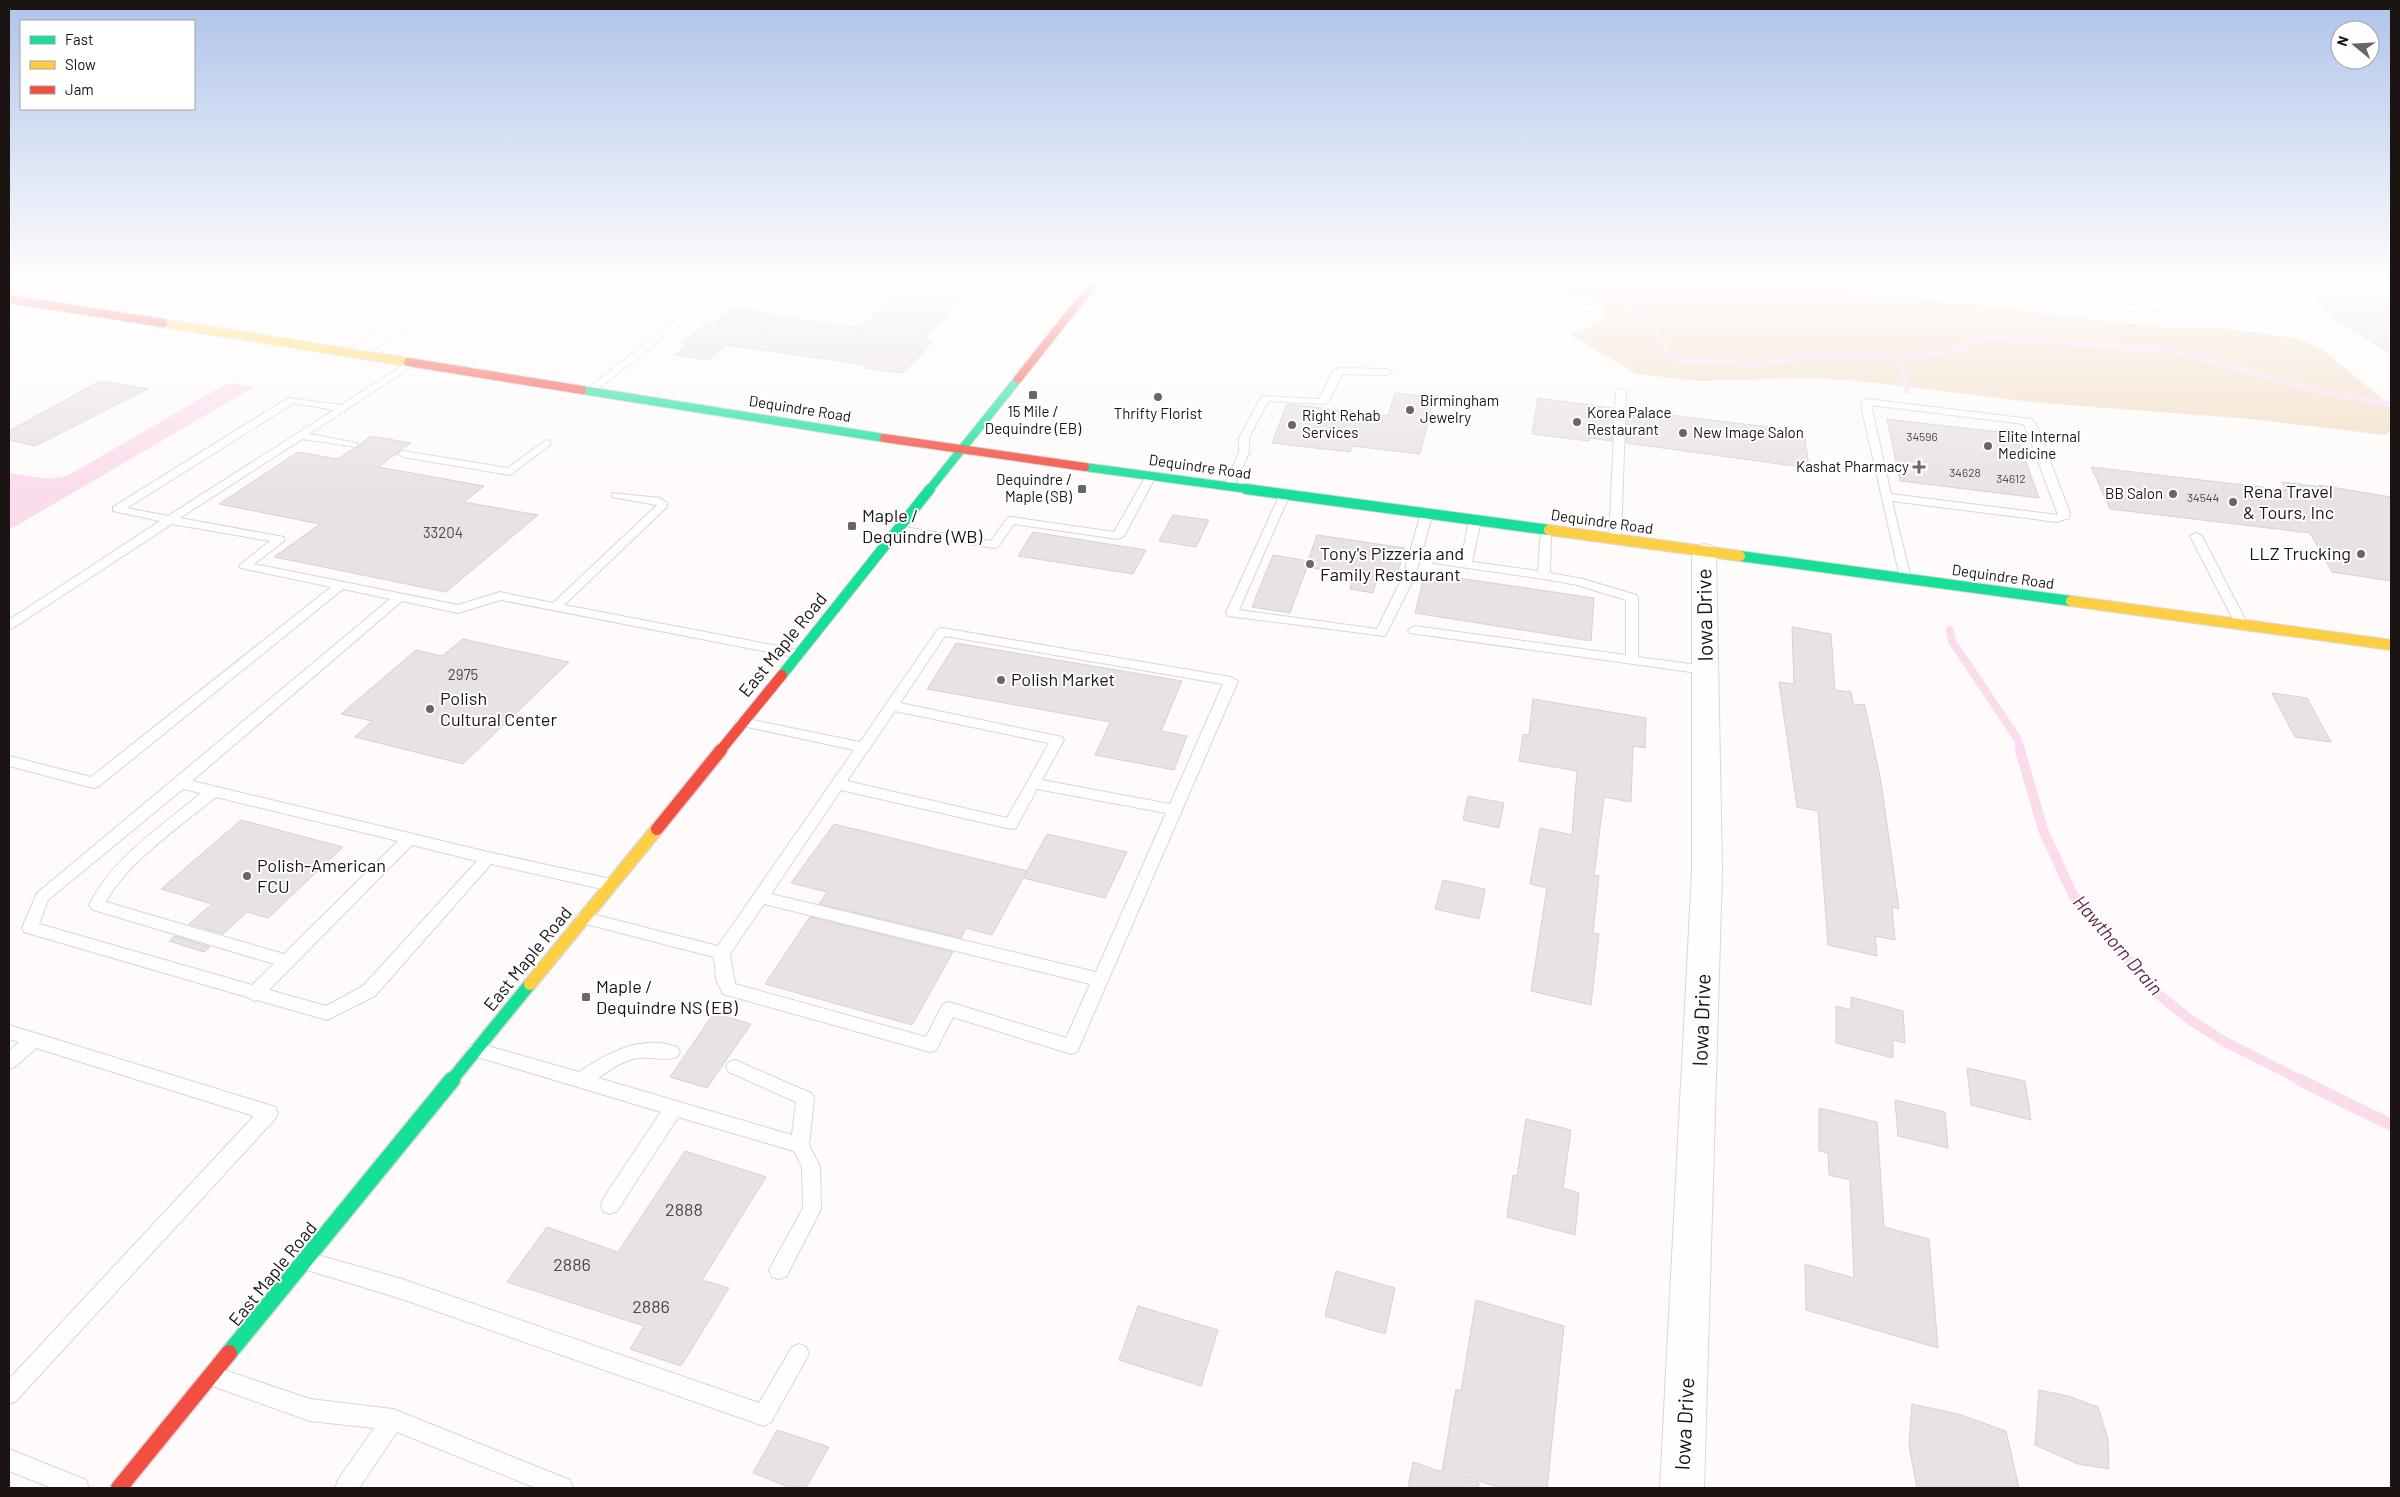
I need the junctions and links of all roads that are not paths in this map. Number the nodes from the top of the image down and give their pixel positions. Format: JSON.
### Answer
{"nodes":[{"id":1,"x":347,"y":353,"type":"edge"},
{"id":2,"x":639,"y":353,"type":"edge"},
{"id":3,"x":1038,"y":353,"type":"edge"},
{"id":4,"x":354,"y":354,"type":"joint"},
{"id":5,"x":411,"y":364,"type":"junction"},
{"id":6,"x":1387,"y":372,"type":"dead end"},
{"id":7,"x":590,"y":391,"type":"junction"},
{"id":8,"x":1621,"y":391,"type":"dead end"},
{"id":9,"x":343,"y":408,"type":"junction"},
{"id":10,"x":300,"y":436,"type":"junction"},
{"id":11,"x":546,"y":444,"type":"dead end"},
{"id":12,"x":353,"y":445,"type":"dead end"},
{"id":13,"x":961,"y":450,"type":"junction"},
{"id":14,"x":402,"y":454,"type":"dead end"},
{"id":15,"x":1151,"y":476,"type":"junction"},
{"id":16,"x":1229,"y":486,"type":"junction"},
{"id":17,"x":1285,"y":494,"type":"junction"},
{"id":18,"x":616,"y":495,"type":"dead end"},
{"id":19,"x":1886,"y":497,"type":"junction"},
{"id":20,"x":1428,"y":513,"type":"junction"},
{"id":21,"x":170,"y":520,"type":"junction"},
{"id":22,"x":1475,"y":520,"type":"junction"},
{"id":23,"x":898,"y":530,"type":"junction"},
{"id":24,"x":1548,"y":530,"type":"junction"},
{"id":25,"x":2196,"y":536,"type":"dead end"},
{"id":26,"x":1615,"y":539,"type":"junction"},
{"id":27,"x":1704,"y":551,"type":"junction"},
{"id":28,"x":1438,"y":561,"type":"dead end"},
{"id":29,"x":1466,"y":564,"type":"junction"},
{"id":30,"x":1544,"y":575,"type":"junction"},
{"id":31,"x":1905,"y":578,"type":"junction"},
{"id":32,"x":341,"y":586,"type":"junction"},
{"id":33,"x":401,"y":596,"type":"junction"},
{"id":34,"x":555,"y":606,"type":"junction"},
{"id":35,"x":9,"y":625,"type":"edge"},
{"id":36,"x":2242,"y":625,"type":"junction"},
{"id":37,"x":1414,"y":630,"type":"dead end"},
{"id":38,"x":2391,"y":645,"type":"edge"},
{"id":39,"x":799,"y":654,"type":"junction"},
{"id":40,"x":1632,"y":660,"type":"junction"},
{"id":41,"x":1705,"y":670,"type":"junction"},
{"id":42,"x":892,"y":706,"type":"junction"},
{"id":43,"x":743,"y":722,"type":"junction"},
{"id":44,"x":864,"y":747,"type":"junction"},
{"id":45,"x":9,"y":761,"type":"edge"},
{"id":46,"x":180,"y":783,"type":"junction"},
{"id":47,"x":1034,"y":783,"type":"junction"},
{"id":48,"x":838,"y":784,"type":"junction"},
{"id":49,"x":213,"y":791,"type":"junction"},
{"id":50,"x":1175,"y":810,"type":"junction"},
{"id":51,"x":409,"y":839,"type":"junction"},
{"id":52,"x":488,"y":858,"type":"junction"},
{"id":53,"x":610,"y":885,"type":"junction"},
{"id":54,"x":760,"y":897,"type":"junction"},
{"id":55,"x":584,"y":918,"type":"junction"},
{"id":56,"x":722,"y":953,"type":"junction"},
{"id":57,"x":287,"y":961,"type":"junction"},
{"id":58,"x":1100,"y":980,"type":"junction"},
{"id":59,"x":254,"y":994,"type":"junction"},
{"id":60,"x":9,"y":1032,"type":"edge"},
{"id":61,"x":34,"y":1039,"type":"junction"},
{"id":62,"x":477,"y":1050,"type":"junction"},
{"id":63,"x":671,"y":1052,"type":"dead end"},
{"id":64,"x":9,"y":1062,"type":"edge"},
{"id":65,"x":735,"y":1067,"type":"dead end"},
{"id":66,"x":583,"y":1079,"type":"junction"},
{"id":67,"x":674,"y":1108,"type":"junction"},
{"id":68,"x":800,"y":1145,"type":"junction"},
{"id":69,"x":610,"y":1205,"type":"dead end"},
{"id":70,"x":306,"y":1261,"type":"junction"},
{"id":71,"x":779,"y":1270,"type":"dead end"},
{"id":72,"x":799,"y":1354,"type":"dead end"},
{"id":73,"x":211,"y":1376,"type":"junction"},
{"id":74,"x":9,"y":1394,"type":"edge"},
{"id":75,"x":392,"y":1420,"type":"junction"},
{"id":76,"x":9,"y":1460,"type":"edge"},
{"id":77,"x":78,"y":1488,"type":"edge"},
{"id":78,"x":119,"y":1488,"type":"edge"},
{"id":79,"x":346,"y":1488,"type":"edge"},
{"id":80,"x":562,"y":1488,"type":"edge"},
{"id":81,"x":1682,"y":1488,"type":"edge"}],
"edges":[{"from":1,"to":4,"type":"main road","name":"Dequindre Road"},
{"from":2,"to":7,"type":"lane"},
{"from":3,"to":13,"type":"main road","name":"East Maple Road"},
{"from":4,"to":5,"type":"main road","name":"Dequindre Road"},
{"from":5,"to":7,"type":"main road","name":"Dequindre Road"},
{"from":5,"to":9,"type":"lane"},
{"from":6,"to":16,"type":"lane"},
{"from":7,"to":13,"type":"main road","name":"Dequindre Road"},
{"from":8,"to":26,"type":"lane"},
{"from":9,"to":10,"type":"lane"},
{"from":9,"to":21,"type":"lane"},
{"from":10,"to":12,"type":"lane"},
{"from":10,"to":21,"type":"lane"},
{"from":11,"to":14,"type":"lane"},
{"from":13,"to":15,"type":"main road","name":"Dequindre Road"},
{"from":13,"to":23,"type":"main road","name":"East Maple Road"},
{"from":15,"to":16,"type":"main road","name":"Dequindre Road"},
{"from":15,"to":23,"type":"lane"},
{"from":16,"to":17,"type":"main road","name":"Dequindre Road"},
{"from":17,"to":20,"type":"main road","name":"Dequindre Road"},
{"from":17,"to":20,"type":"lane"},
{"from":18,"to":34,"type":"lane"},
{"from":19,"to":19,"type":"lane"},
{"from":19,"to":31,"type":"lane"},
{"from":20,"to":22,"type":"main road","name":"Dequindre Road"},
{"from":21,"to":32,"type":"lane"},
{"from":21,"to":35,"type":"lane"},
{"from":22,"to":24,"type":"main road","name":"Dequindre Road"},
{"from":22,"to":29,"type":"lane"},
{"from":23,"to":39,"type":"main road","name":"East Maple Road"},
{"from":24,"to":26,"type":"main road","name":"Dequindre Road"},
{"from":24,"to":30,"type":"lane"},
{"from":25,"to":36,"type":"lane"},
{"from":26,"to":27,"type":"main road","name":"Dequindre Road"},
{"from":27,"to":31,"type":"main road","name":"Dequindre Road"},
{"from":27,"to":41,"type":"street","name":"Iowa Drive"},
{"from":28,"to":29,"type":"lane"},
{"from":29,"to":30,"type":"lane"},
{"from":30,"to":40,"type":"lane"},
{"from":31,"to":36,"type":"main road","name":"Dequindre Road"},
{"from":32,"to":33,"type":"lane"},
{"from":32,"to":45,"type":"lane"},
{"from":33,"to":34,"type":"lane"},
{"from":33,"to":46,"type":"lane"},
{"from":34,"to":39,"type":"lane"},
{"from":36,"to":38,"type":"main road","name":"Dequindre Road"},
{"from":37,"to":40,"type":"lane"},
{"from":39,"to":43,"type":"main road","name":"East Maple Road"},
{"from":40,"to":41,"type":"lane"},
{"from":41,"to":81,"type":"street","name":"Iowa Drive"},
{"from":42,"to":44,"type":"lane"},
{"from":42,"to":47,"type":"lane"},
{"from":42,"to":50,"type":"lane"},
{"from":43,"to":44,"type":"lane"},
{"from":43,"to":53,"type":"main road","name":"East Maple Road"},
{"from":44,"to":48,"type":"lane"},
{"from":46,"to":49,"type":"lane"},
{"from":46,"to":59,"type":"lane"},
{"from":47,"to":48,"type":"lane"},
{"from":47,"to":50,"type":"lane"},
{"from":48,"to":54,"type":"lane"},
{"from":49,"to":51,"type":"lane"},
{"from":49,"to":57,"type":"lane"},
{"from":50,"to":58,"type":"lane"},
{"from":51,"to":52,"type":"lane"},
{"from":51,"to":57,"type":"lane"},
{"from":52,"to":53,"type":"lane"},
{"from":52,"to":59,"type":"lane"},
{"from":53,"to":55,"type":"main road","name":"East Maple Road"},
{"from":54,"to":56,"type":"lane"},
{"from":54,"to":58,"type":"lane"},
{"from":55,"to":56,"type":"lane"},
{"from":55,"to":62,"type":"main road","name":"East Maple Road"},
{"from":56,"to":58,"type":"lane"},
{"from":57,"to":59,"type":"lane"},
{"from":60,"to":61,"type":"lane"},
{"from":61,"to":64,"type":"lane"},
{"from":61,"to":74,"type":"lane"},
{"from":62,"to":66,"type":"lane"},
{"from":62,"to":70,"type":"main road","name":"East Maple Road"},
{"from":63,"to":66,"type":"lane"},
{"from":65,"to":68,"type":"lane"},
{"from":66,"to":67,"type":"lane"},
{"from":67,"to":68,"type":"lane"},
{"from":67,"to":69,"type":"lane"},
{"from":68,"to":71,"type":"lane"},
{"from":70,"to":72,"type":"lane"},
{"from":70,"to":73,"type":"main road","name":"East Maple Road"},
{"from":73,"to":75,"type":"lane"},
{"from":73,"to":78,"type":"main road","name":"East Maple Road"},
{"from":75,"to":79,"type":"lane"},
{"from":75,"to":80,"type":"lane"},
{"from":76,"to":77,"type":"lane"}]}
